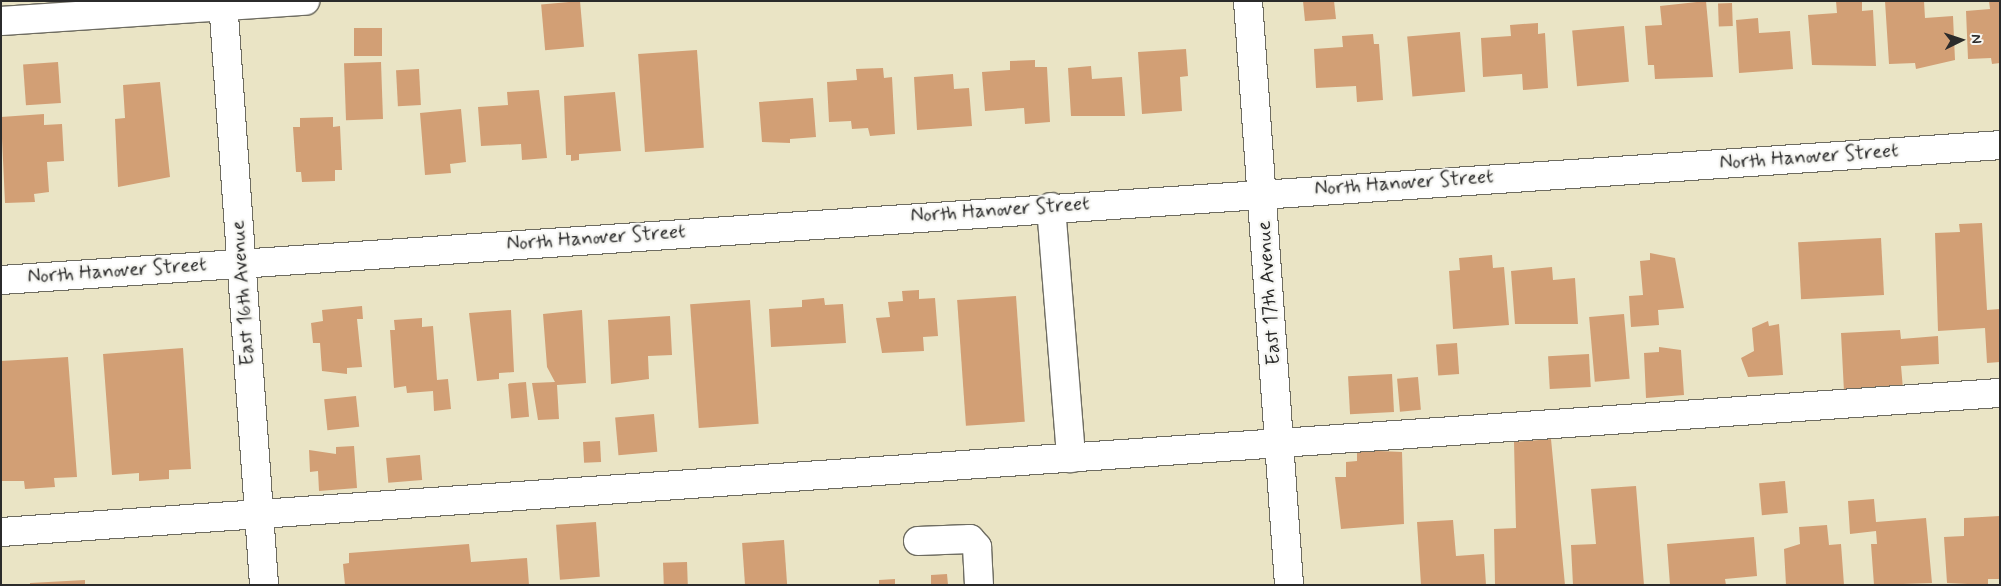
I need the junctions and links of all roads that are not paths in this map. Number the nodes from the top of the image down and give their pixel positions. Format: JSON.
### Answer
{"nodes":[{"id":1,"x":305,"y":1,"type":"edge"},
{"id":2,"x":1248,"y":1,"type":"edge"},
{"id":3,"x":223,"y":4,"type":"edge"},
{"id":4,"x":1,"y":21,"type":"edge"},
{"id":5,"x":2000,"y":145,"type":"edge"},
{"id":6,"x":1262,"y":192,"type":"junction"},
{"id":7,"x":1051,"y":207,"type":"junction"},
{"id":8,"x":241,"y":262,"type":"junction"},
{"id":9,"x":1,"y":280,"type":"edge"},
{"id":10,"x":2000,"y":393,"type":"edge"},
{"id":11,"x":1279,"y":444,"type":"junction"},
{"id":12,"x":1071,"y":458,"type":"junction"},
{"id":13,"x":260,"y":515,"type":"junction"},
{"id":14,"x":1,"y":532,"type":"edge"},
{"id":15,"x":918,"y":541,"type":"dead end"},
{"id":16,"x":264,"y":585,"type":"edge"},
{"id":17,"x":979,"y":585,"type":"edge"},
{"id":18,"x":1289,"y":585,"type":"edge"}],
"edges":[{"from":1,"to":3,"type":"street"},
{"from":2,"to":6,"type":"street","name":"East 17th Avenue"},
{"from":3,"to":4,"type":"street"},
{"from":3,"to":8,"type":"street","name":"East 16th Avenue"},
{"from":5,"to":6,"type":"street","name":"North Hanover Street"},
{"from":6,"to":7,"type":"street","name":"North Hanover Street"},
{"from":6,"to":11,"type":"street","name":"East 17th Avenue"},
{"from":7,"to":8,"type":"street","name":"North Hanover Street"},
{"from":7,"to":12,"type":"street"},
{"from":8,"to":9,"type":"street","name":"North Hanover Street"},
{"from":8,"to":13,"type":"street","name":"East 16th Avenue"},
{"from":10,"to":11,"type":"street"},
{"from":11,"to":12,"type":"street"},
{"from":11,"to":18,"type":"street","name":"East 17th Avenue"},
{"from":12,"to":13,"type":"street"},
{"from":13,"to":14,"type":"street"},
{"from":13,"to":16,"type":"street","name":"East 16th Avenue"},
{"from":15,"to":17,"type":"street"}]}
